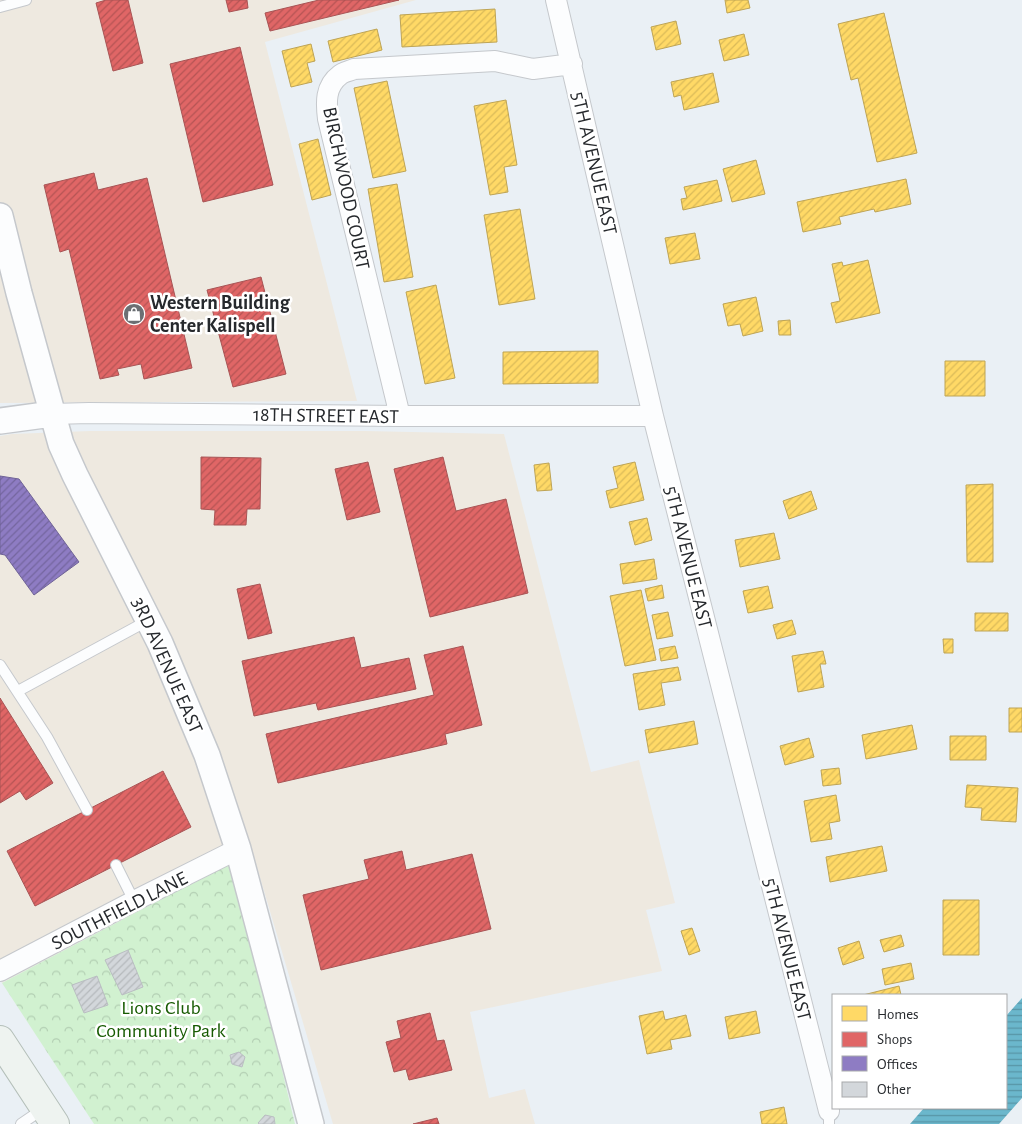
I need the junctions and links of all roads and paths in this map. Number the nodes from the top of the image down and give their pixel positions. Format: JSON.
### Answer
{"nodes":[{"id":1,"x":26,"y":0,"type":"edge"},
{"id":2,"x":556,"y":0,"type":"edge"},
{"id":3,"x":0,"y":7,"type":"edge"},
{"id":4,"x":572,"y":64,"type":"junction"},
{"id":5,"x":0,"y":216,"type":"edge"},
{"id":6,"x":52,"y":414,"type":"junction"},
{"id":7,"x":400,"y":416,"type":"junction"},
{"id":8,"x":654,"y":416,"type":"junction"},
{"id":9,"x":0,"y":421,"type":"edge"},
{"id":10,"x":149,"y":620,"type":"junction"},
{"id":11,"x":0,"y":665,"type":"edge"},
{"id":12,"x":18,"y":690,"type":"junction"},
{"id":13,"x":87,"y":810,"type":"dead end"},
{"id":14,"x":238,"y":849,"type":"junction"},
{"id":15,"x":116,"y":865,"type":"dead end"},
{"id":16,"x":134,"y":901,"type":"junction"},
{"id":17,"x":0,"y":971,"type":"edge"},
{"id":18,"x":0,"y":1040,"type":"edge"},
{"id":19,"x":50,"y":1116,"type":"edge"},
{"id":20,"x":829,"y":1118,"type":"edge"},
{"id":21,"x":21,"y":1124,"type":"edge"},
{"id":22,"x":311,"y":1124,"type":"edge"}],
"edges":[{"from":1,"to":3,"type":"lane"},
{"from":2,"to":4,"type":"street","name":"5TH AVENUE EAST"},
{"from":4,"to":7,"type":"street","name":"BIRCHWOOD COURT"},
{"from":4,"to":8,"type":"street","name":"5TH AVENUE EAST"},
{"from":5,"to":6,"type":"street","name":"3RD AVENUE EAST"},
{"from":6,"to":7,"type":"street","name":"18TH STREET EAST"},
{"from":6,"to":9,"type":"street","name":"18TH STREET EAST"},
{"from":6,"to":10,"type":"street","name":"3RD AVENUE EAST"},
{"from":7,"to":8,"type":"street","name":"18TH STREET EAST"},
{"from":8,"to":20,"type":"street","name":"5TH AVENUE EAST"},
{"from":10,"to":12,"type":"lane"},
{"from":10,"to":14,"type":"street","name":"3RD AVENUE EAST"},
{"from":11,"to":12,"type":"lane"},
{"from":12,"to":13,"type":"lane"},
{"from":14,"to":16,"type":"street","name":"SOUTHFIELD LANE"},
{"from":14,"to":22,"type":"street","name":"3RD AVENUE EAST"},
{"from":15,"to":16,"type":"lane"},
{"from":16,"to":17,"type":"street","name":"SOUTHFIELD LANE"},
{"from":18,"to":19,"type":"main road"},
{"from":19,"to":21,"type":"lane"}]}
